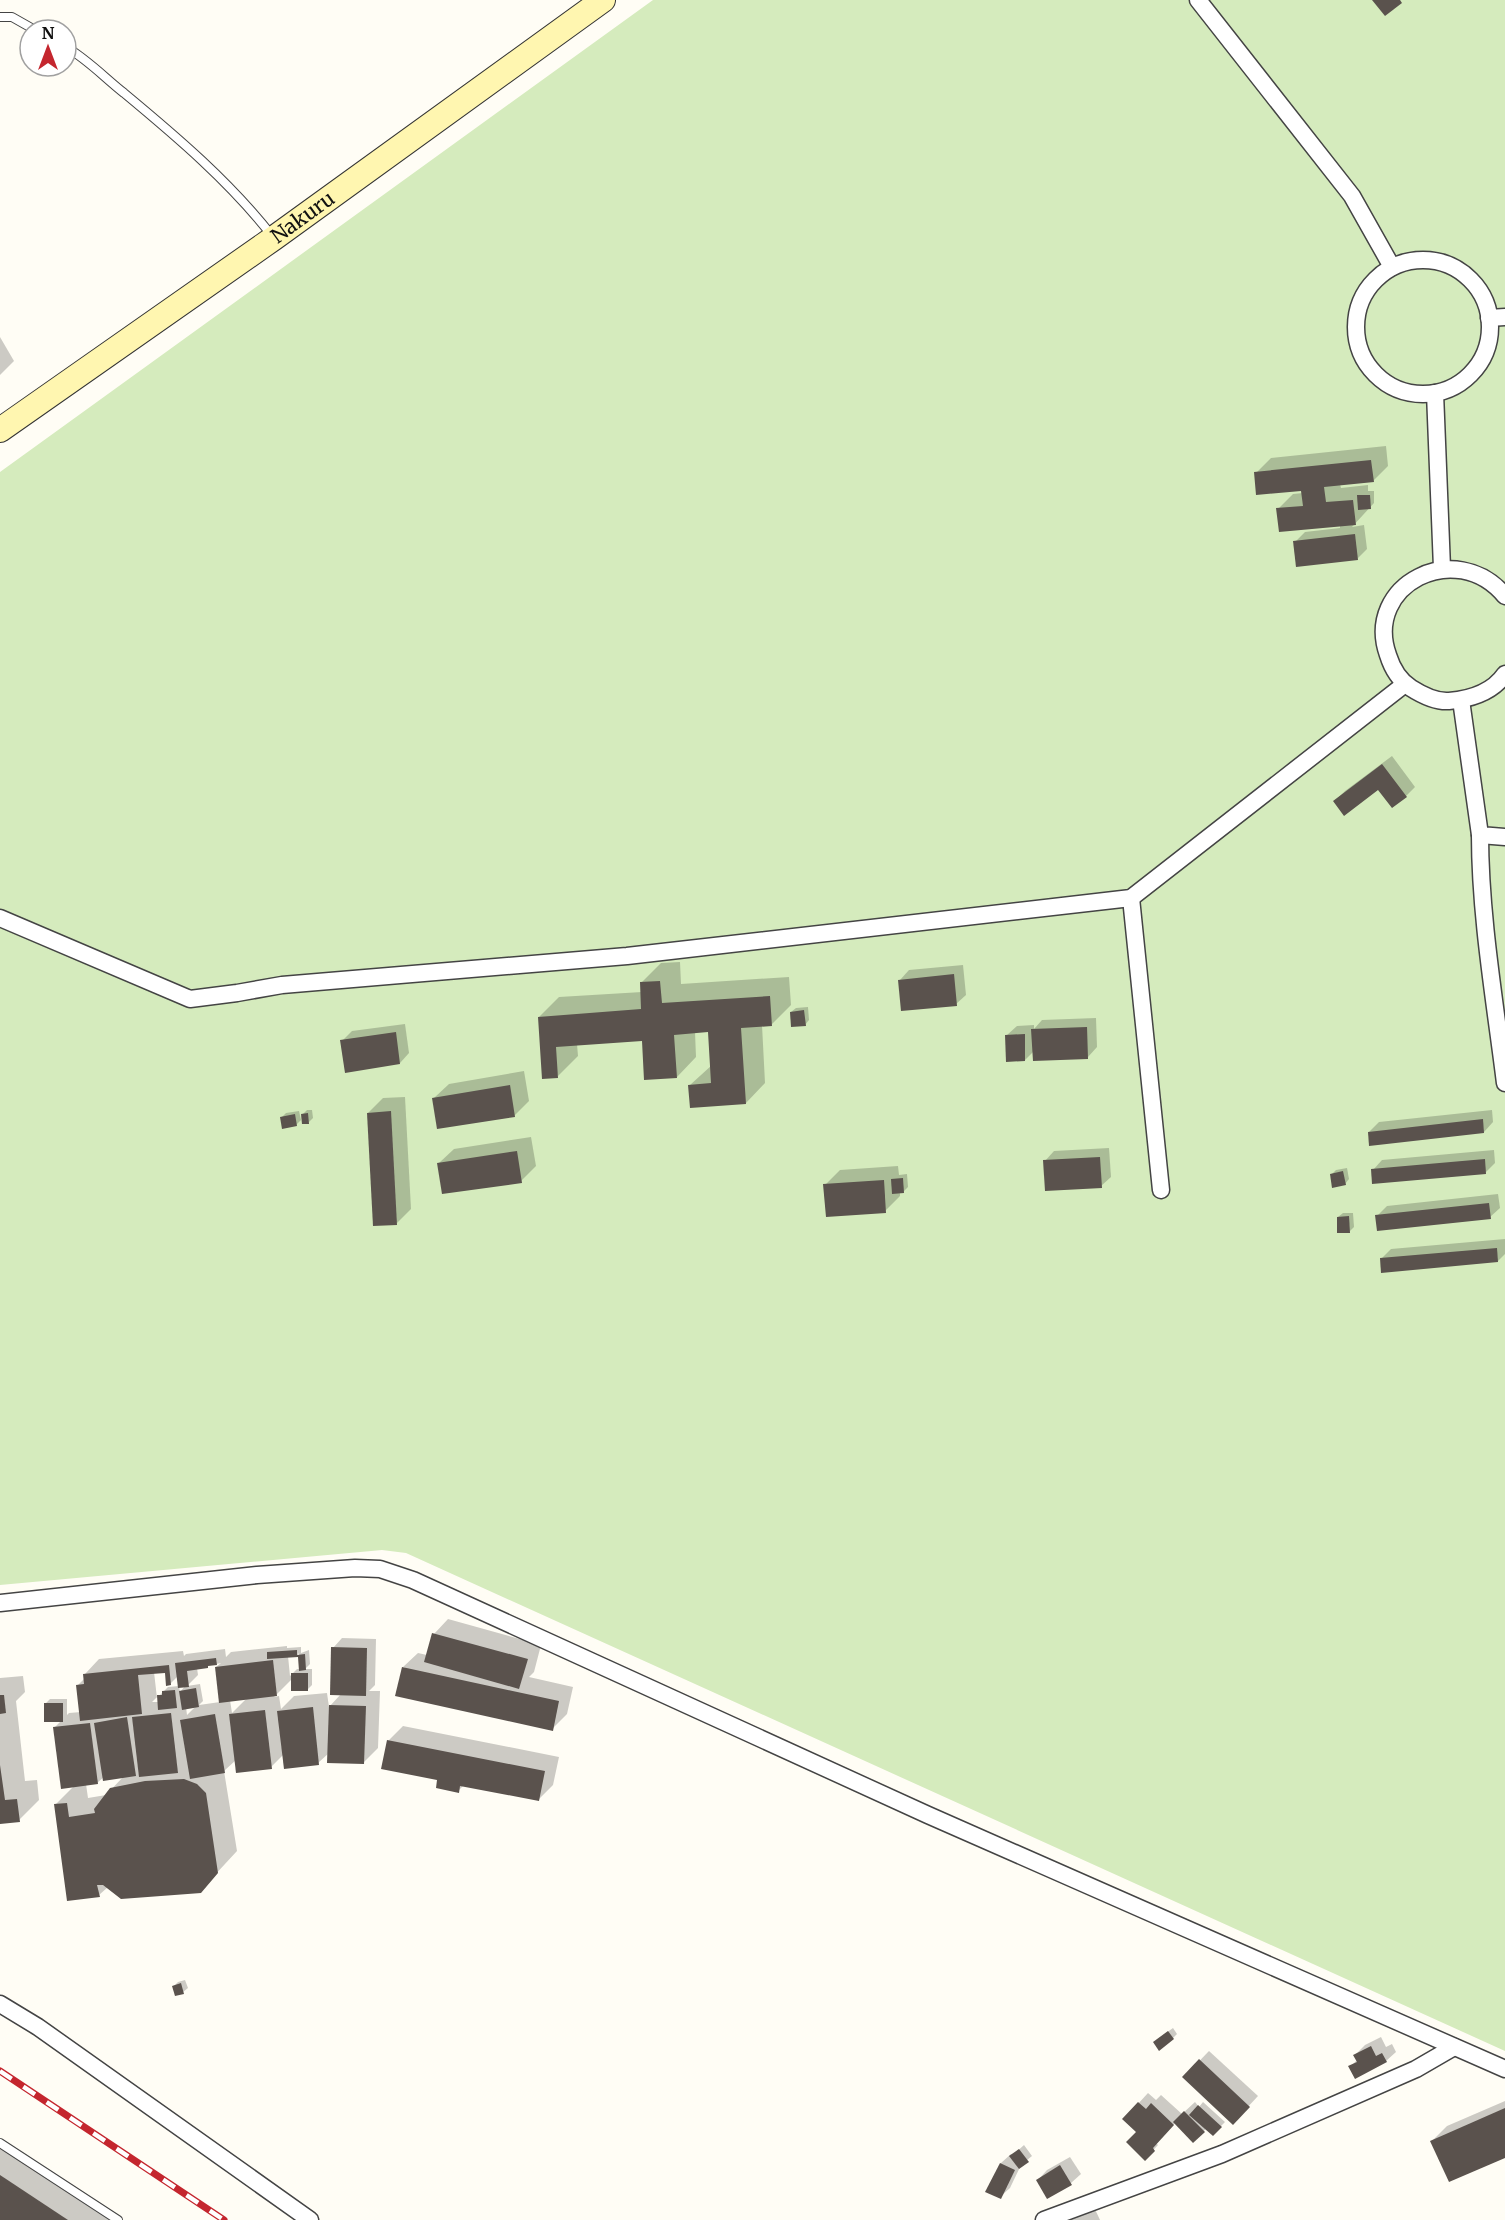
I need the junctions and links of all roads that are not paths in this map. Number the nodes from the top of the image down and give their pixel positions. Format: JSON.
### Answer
{"nodes":[{"id":1,"x":603,"y":0,"type":"edge"},
{"id":2,"x":1198,"y":0,"type":"edge"},
{"id":3,"x":0,"y":17,"type":"edge"},
{"id":4,"x":18,"y":20,"type":"edge"},
{"id":5,"x":78,"y":57,"type":"edge"},
{"id":6,"x":274,"y":238,"type":"junction"},
{"id":7,"x":1392,"y":267,"type":"junction"},
{"id":8,"x":1497,"y":317,"type":"edge"},
{"id":9,"x":1435,"y":393,"type":"junction"},
{"id":10,"x":0,"y":430,"type":"edge"},
{"id":11,"x":1442,"y":568,"type":"junction"},
{"id":12,"x":1505,"y":596,"type":"edge"},
{"id":13,"x":1505,"y":674,"type":"edge"},
{"id":14,"x":1405,"y":684,"type":"junction"},
{"id":15,"x":1461,"y":700,"type":"junction"},
{"id":16,"x":1480,"y":835,"type":"junction"},
{"id":17,"x":1505,"y":837,"type":"edge"},
{"id":18,"x":1131,"y":898,"type":"junction"},
{"id":19,"x":0,"y":918,"type":"edge"},
{"id":20,"x":1505,"y":1083,"type":"edge"},
{"id":21,"x":1161,"y":1190,"type":"dead end"},
{"id":22,"x":0,"y":1603,"type":"edge"},
{"id":23,"x":0,"y":2004,"type":"edge"},
{"id":24,"x":1454,"y":2047,"type":"junction"},
{"id":25,"x":1505,"y":2069,"type":"edge"},
{"id":26,"x":0,"y":2143,"type":"edge"},
{"id":27,"x":118,"y":2220,"type":"edge"},
{"id":28,"x":310,"y":2220,"type":"edge"},
{"id":29,"x":1044,"y":2220,"type":"edge"}],
"edges":[{"from":1,"to":6,"type":"main road","name":"Nakuru"},
{"from":2,"to":7,"type":"street"},
{"from":3,"to":4,"type":"lane"},
{"from":5,"to":6,"type":"lane"},
{"from":6,"to":10,"type":"main road","name":"Nakuru"},
{"from":7,"to":8,"type":"street"},
{"from":7,"to":9,"type":"street"},
{"from":8,"to":9,"type":"street"},
{"from":9,"to":11,"type":"street"},
{"from":11,"to":12,"type":"street"},
{"from":11,"to":14,"type":"street"},
{"from":13,"to":15,"type":"street"},
{"from":14,"to":15,"type":"street"},
{"from":14,"to":18,"type":"street"},
{"from":15,"to":16,"type":"street"},
{"from":16,"to":17,"type":"street"},
{"from":16,"to":20,"type":"street"},
{"from":18,"to":19,"type":"street"},
{"from":18,"to":21,"type":"street"},
{"from":22,"to":24,"type":"street"},
{"from":23,"to":28,"type":"street"},
{"from":24,"to":25,"type":"street"},
{"from":24,"to":29,"type":"street"},
{"from":26,"to":27,"type":"lane"}]}
